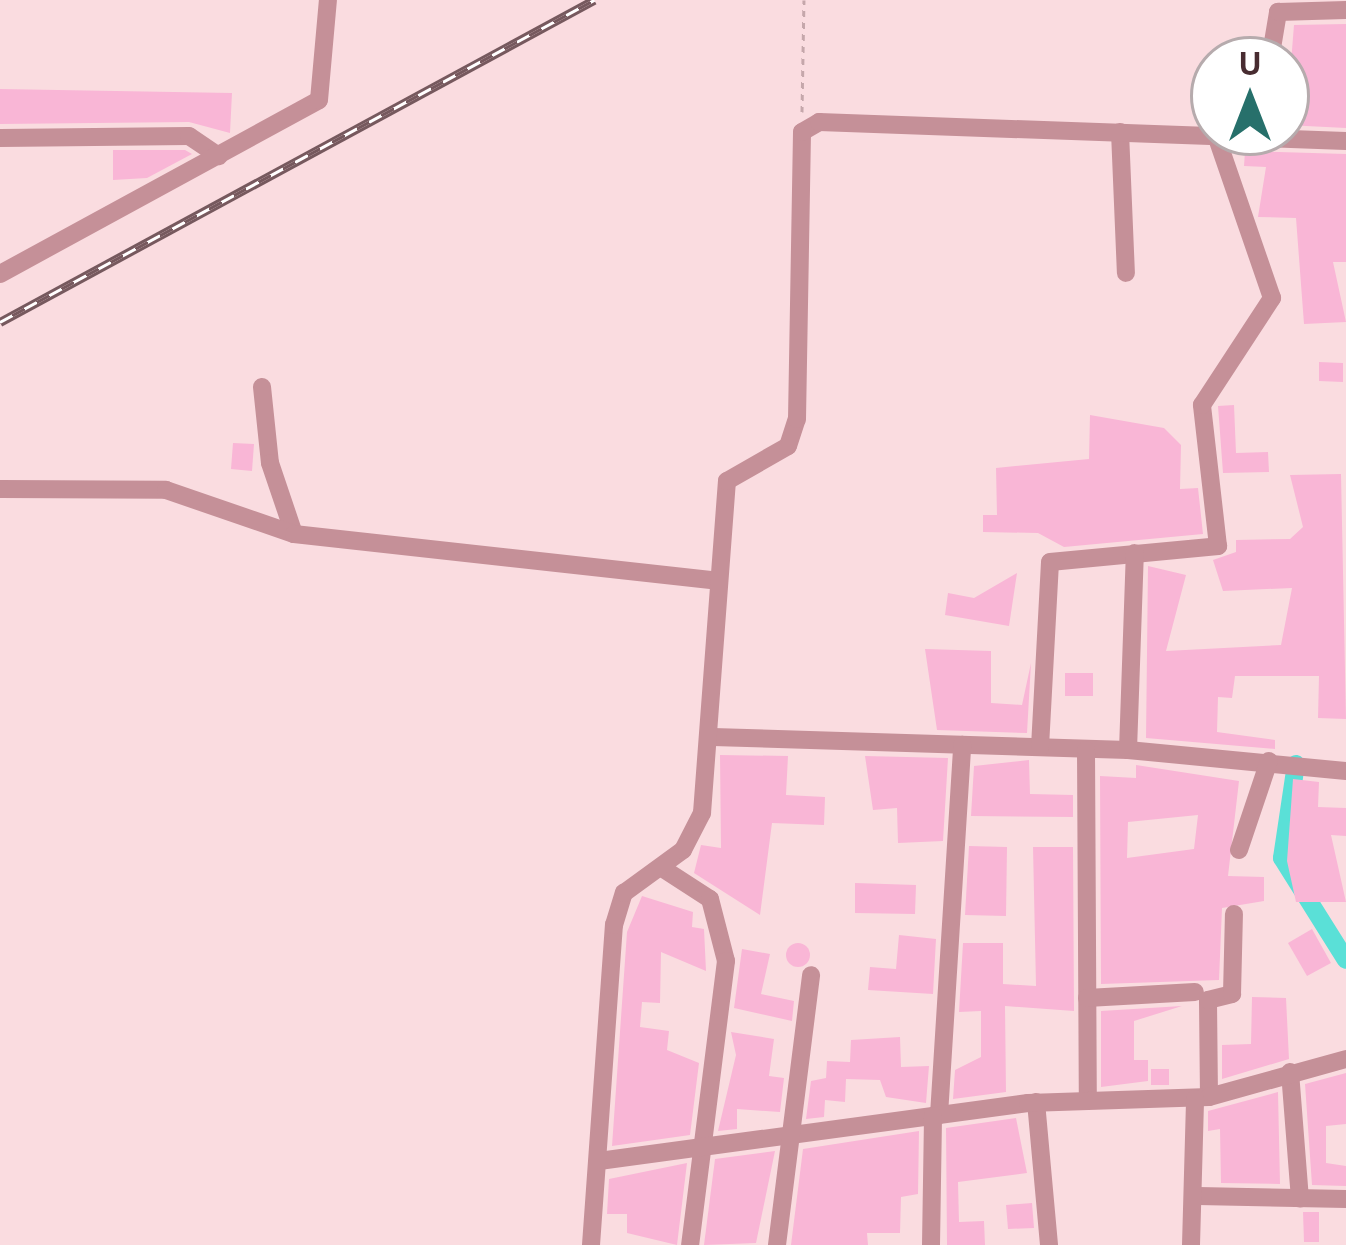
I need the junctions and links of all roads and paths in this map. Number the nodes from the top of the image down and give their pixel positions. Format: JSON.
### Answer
{"nodes":[{"id":1,"x":328,"y":0,"type":"edge"},
{"id":2,"x":804,"y":0,"type":"edge"},
{"id":3,"x":1286,"y":5,"type":"edge"},
{"id":4,"x":1346,"y":10,"type":"edge"},
{"id":5,"x":1277,"y":36,"type":"edge"},
{"id":6,"x":802,"y":132,"type":"junction"},
{"id":7,"x":1120,"y":132,"type":"junction"},
{"id":8,"x":1190,"y":134,"type":"edge"},
{"id":9,"x":0,"y":138,"type":"edge"},
{"id":10,"x":1310,"y":138,"type":"edge"},
{"id":11,"x":1346,"y":141,"type":"edge"},
{"id":12,"x":219,"y":156,"type":"junction"},
{"id":13,"x":1223,"y":156,"type":"edge"},
{"id":14,"x":1126,"y":273,"type":"dead end"},
{"id":15,"x":0,"y":274,"type":"edge"},
{"id":16,"x":262,"y":387,"type":"dead end"},
{"id":17,"x":0,"y":489,"type":"edge"},
{"id":18,"x":294,"y":535,"type":"junction"},
{"id":19,"x":1136,"y":553,"type":"junction"},
{"id":20,"x":717,"y":581,"type":"junction"},
{"id":21,"x":713,"y":737,"type":"junction"},
{"id":22,"x":962,"y":745,"type":"junction"},
{"id":23,"x":1040,"y":747,"type":"junction"},
{"id":24,"x":1086,"y":750,"type":"junction"},
{"id":25,"x":1127,"y":750,"type":"junction"},
{"id":26,"x":1269,"y":761,"type":"junction"},
{"id":27,"x":1346,"y":771,"type":"edge"},
{"id":28,"x":1239,"y":850,"type":"dead end"},
{"id":29,"x":662,"y":868,"type":"junction"},
{"id":30,"x":1234,"y":914,"type":"dead end"},
{"id":31,"x":811,"y":975,"type":"dead end"},
{"id":32,"x":1195,"y":992,"type":"dead end"},
{"id":33,"x":1087,"y":998,"type":"junction"},
{"id":34,"x":1346,"y":1059,"type":"edge"},
{"id":35,"x":1290,"y":1072,"type":"junction"},
{"id":36,"x":1088,"y":1098,"type":"junction"},
{"id":37,"x":1202,"y":1098,"type":"junction"},
{"id":38,"x":1036,"y":1102,"type":"junction"},
{"id":39,"x":936,"y":1116,"type":"junction"},
{"id":40,"x":783,"y":1137,"type":"junction"},
{"id":41,"x":696,"y":1154,"type":"junction"},
{"id":42,"x":599,"y":1161,"type":"junction"},
{"id":43,"x":1198,"y":1196,"type":"junction"},
{"id":44,"x":1300,"y":1199,"type":"junction"},
{"id":45,"x":1346,"y":1199,"type":"edge"},
{"id":46,"x":591,"y":1245,"type":"edge"},
{"id":47,"x":691,"y":1245,"type":"edge"},
{"id":48,"x":777,"y":1245,"type":"edge"},
{"id":49,"x":931,"y":1245,"type":"edge"},
{"id":50,"x":1048,"y":1245,"type":"edge"},
{"id":51,"x":1191,"y":1245,"type":"edge"}],
"edges":[{"from":1,"to":12,"type":"street"},
{"from":2,"to":6,"type":"path"},
{"from":3,"to":4,"type":"street"},
{"from":3,"to":5,"type":"street"},
{"from":6,"to":7,"type":"street"},
{"from":6,"to":20,"type":"street"},
{"from":7,"to":8,"type":"street"},
{"from":7,"to":14,"type":"street"},
{"from":9,"to":12,"type":"street"},
{"from":10,"to":11,"type":"street"},
{"from":12,"to":15,"type":"street"},
{"from":13,"to":19,"type":"street"},
{"from":16,"to":18,"type":"street"},
{"from":17,"to":18,"type":"street"},
{"from":18,"to":20,"type":"street"},
{"from":19,"to":23,"type":"street"},
{"from":19,"to":25,"type":"street"},
{"from":20,"to":21,"type":"street"},
{"from":21,"to":22,"type":"street"},
{"from":21,"to":29,"type":"street"},
{"from":22,"to":23,"type":"street"},
{"from":22,"to":39,"type":"street"},
{"from":23,"to":24,"type":"street"},
{"from":24,"to":25,"type":"street"},
{"from":24,"to":33,"type":"street"},
{"from":25,"to":26,"type":"street"},
{"from":26,"to":27,"type":"street"},
{"from":26,"to":28,"type":"street"},
{"from":29,"to":41,"type":"street"},
{"from":29,"to":42,"type":"street"},
{"from":30,"to":37,"type":"street"},
{"from":31,"to":40,"type":"street"},
{"from":32,"to":33,"type":"street"},
{"from":33,"to":36,"type":"street"},
{"from":34,"to":35,"type":"street"},
{"from":35,"to":37,"type":"street"},
{"from":35,"to":44,"type":"street"},
{"from":36,"to":37,"type":"street"},
{"from":36,"to":38,"type":"street"},
{"from":37,"to":43,"type":"street"},
{"from":38,"to":39,"type":"street"},
{"from":38,"to":50,"type":"street"},
{"from":39,"to":40,"type":"street"},
{"from":39,"to":49,"type":"street"},
{"from":40,"to":41,"type":"street"},
{"from":40,"to":48,"type":"street"},
{"from":41,"to":42,"type":"street"},
{"from":41,"to":47,"type":"street"},
{"from":42,"to":46,"type":"street"},
{"from":43,"to":44,"type":"street"},
{"from":43,"to":51,"type":"street"},
{"from":44,"to":45,"type":"street"}]}
